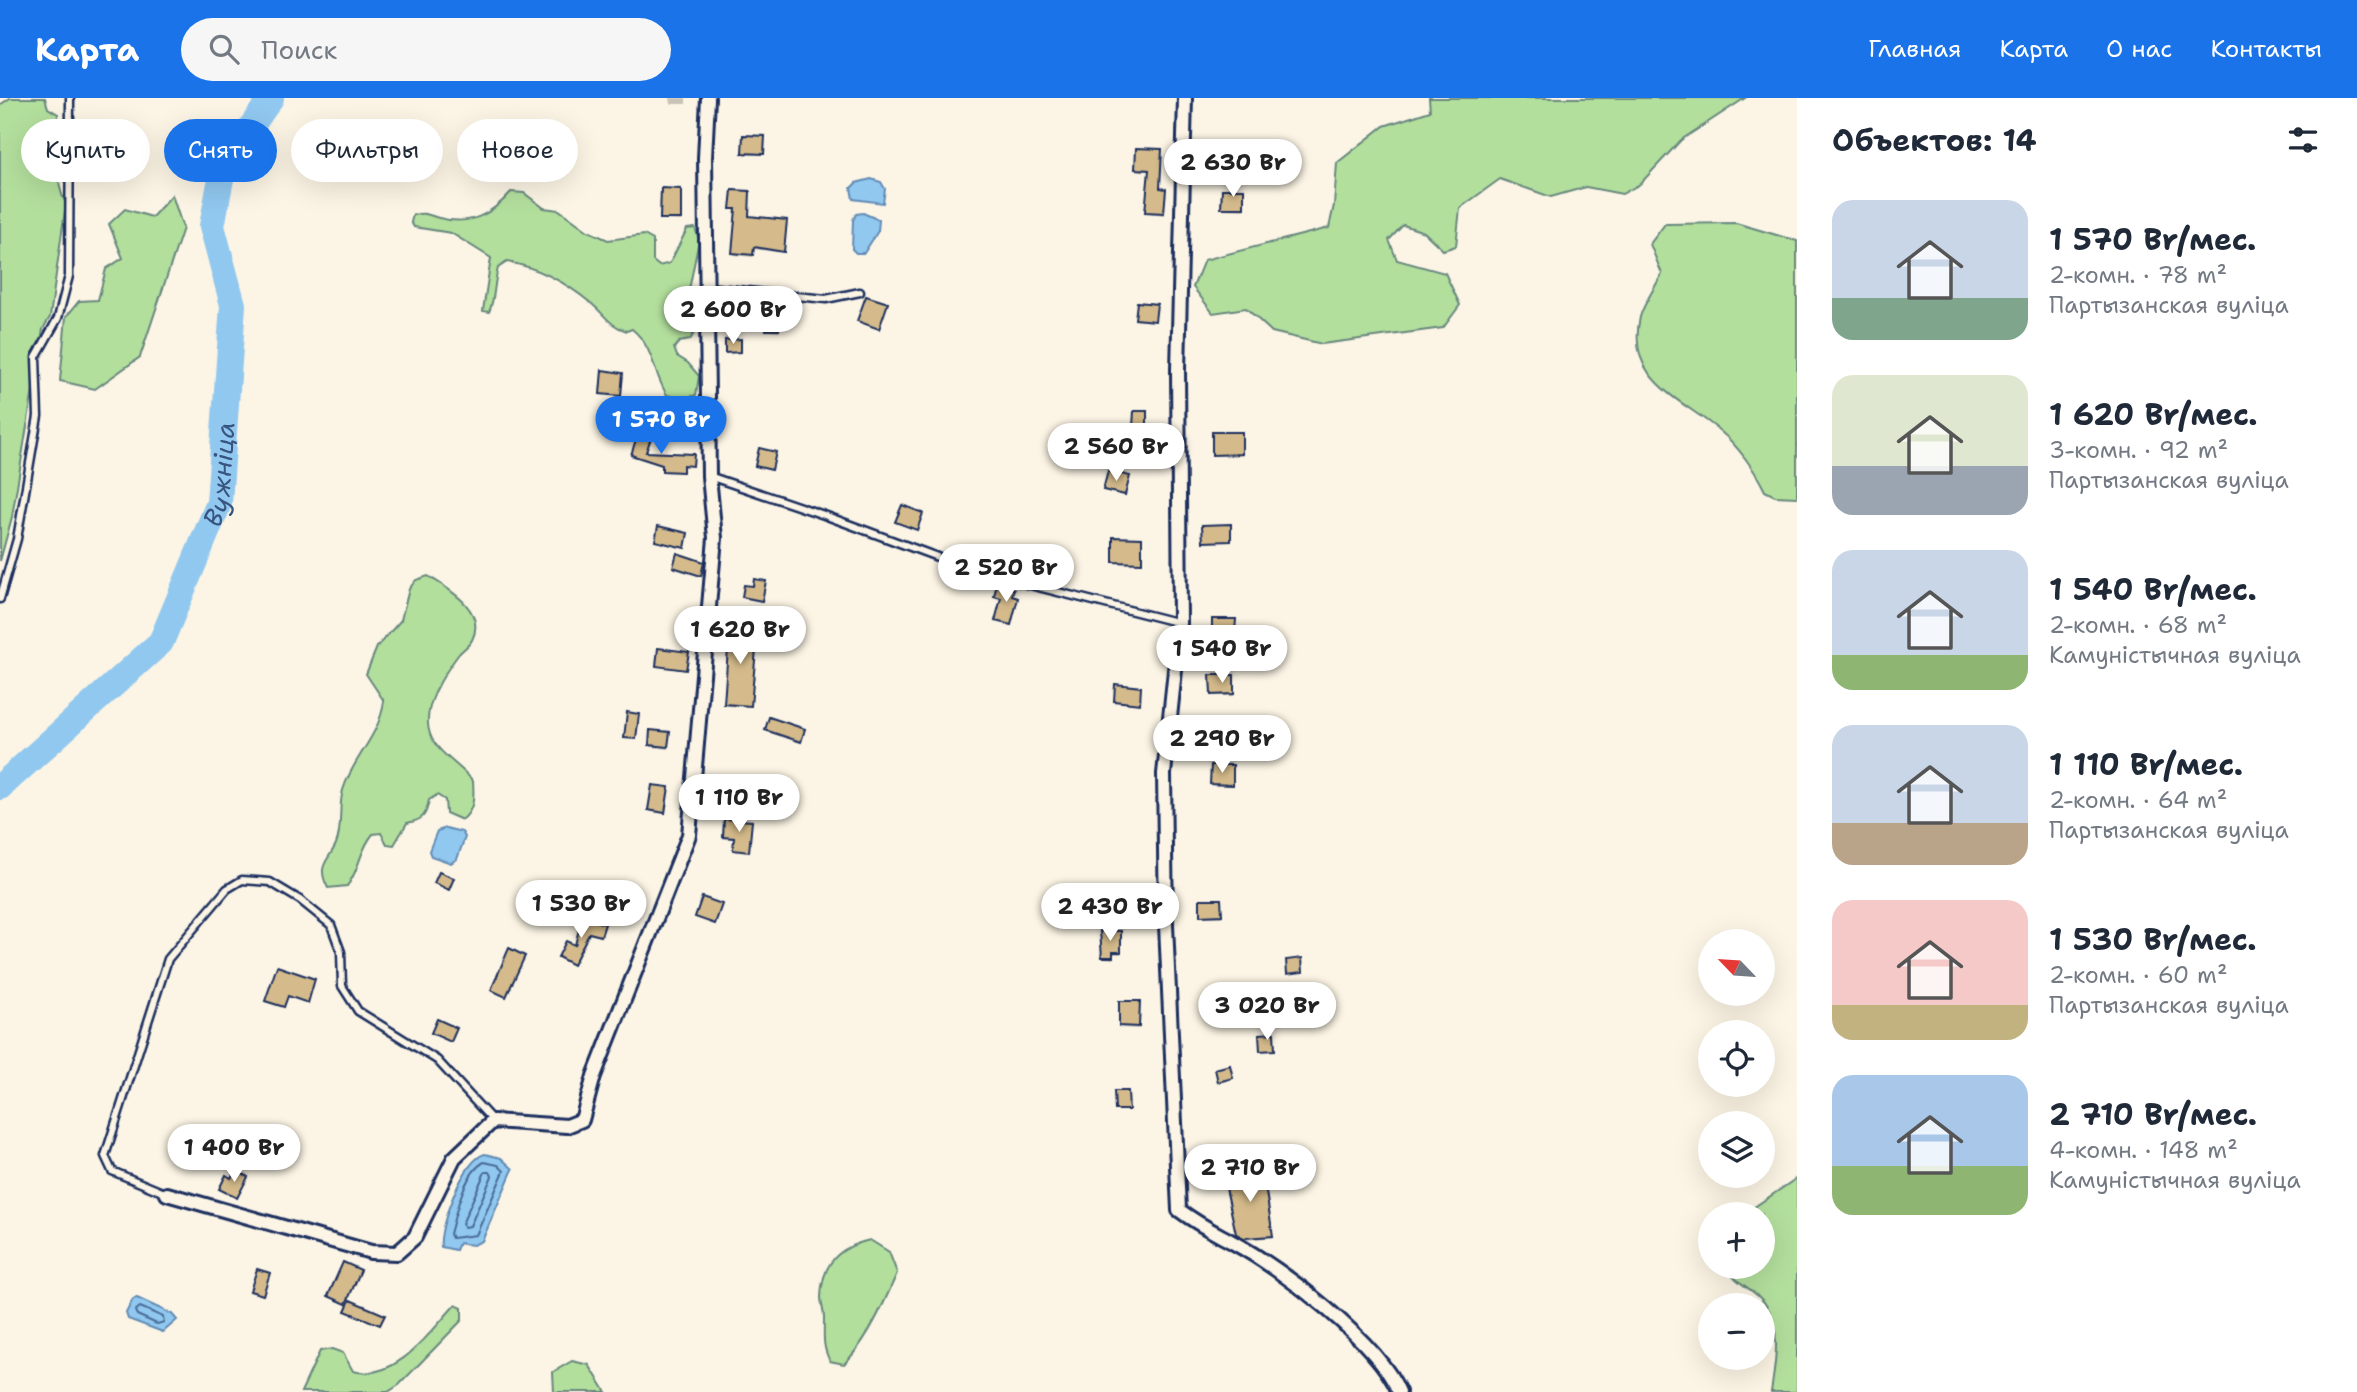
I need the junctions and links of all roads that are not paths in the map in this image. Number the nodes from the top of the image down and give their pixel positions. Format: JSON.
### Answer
{"nodes":[{"id":1,"x":70,"y":98,"type":"edge"},
{"id":2,"x":708,"y":98,"type":"edge"},
{"id":3,"x":1185,"y":98,"type":"edge"},
{"id":4,"x":707,"y":287,"type":"junction"},
{"id":5,"x":860,"y":292,"type":"dead end"},
{"id":6,"x":709,"y":476,"type":"junction"},
{"id":7,"x":0,"y":599,"type":"edge"},
{"id":8,"x":1180,"y":623,"type":"junction"},
{"id":9,"x":493,"y":1121,"type":"junction"},
{"id":10,"x":167,"y":1194,"type":"joint"},
{"id":11,"x":1399,"y":1392,"type":"edge"}],
"edges":[{"from":1,"to":7,"type":"lane"},
{"from":2,"to":4,"type":"street"},
{"from":3,"to":8,"type":"street"},
{"from":4,"to":5,"type":"lane"},
{"from":4,"to":6,"type":"street"},
{"from":6,"to":8,"type":"lane"},
{"from":6,"to":9,"type":"street"},
{"from":8,"to":11,"type":"street"},
{"from":9,"to":10,"type":"street"},
{"from":9,"to":10,"type":"lane"}]}
